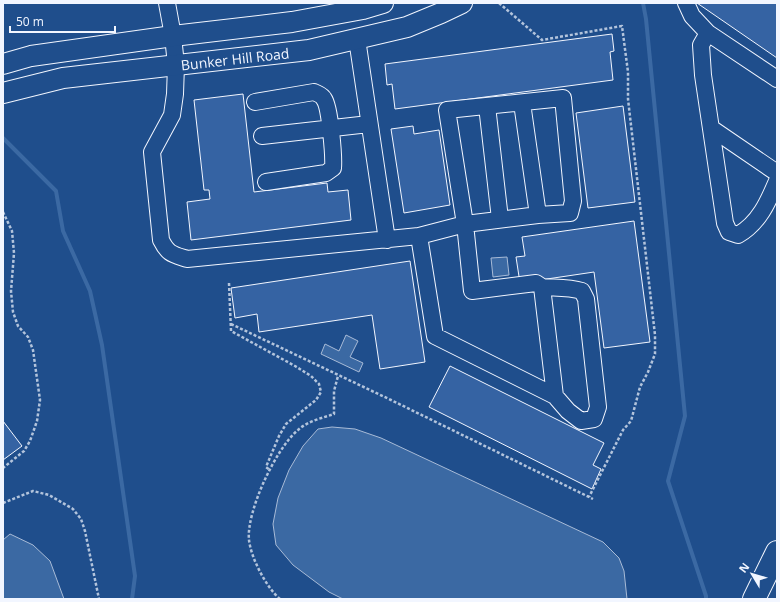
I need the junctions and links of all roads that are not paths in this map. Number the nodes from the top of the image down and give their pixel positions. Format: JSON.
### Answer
{"nodes":[{"id":1,"x":167,"y":3,"type":"edge"},
{"id":2,"x":383,"y":3,"type":"edge"},
{"id":3,"x":462,"y":3,"type":"edge"},
{"id":4,"x":686,"y":3,"type":"edge"},
{"id":5,"x":708,"y":33,"type":"junction"},
{"id":6,"x":173,"y":36,"type":"junction"},
{"id":7,"x":357,"y":39,"type":"junction"},
{"id":8,"x":3,"y":64,"type":"edge"},
{"id":9,"x":176,"y":65,"type":"junction"},
{"id":10,"x":777,"y":79,"type":"edge"},
{"id":11,"x":3,"y":93,"type":"edge"},
{"id":12,"x":255,"y":102,"type":"dead end"},
{"id":13,"x":522,"y":103,"type":"junction"},
{"id":14,"x":488,"y":106,"type":"junction"},
{"id":15,"x":369,"y":124,"type":"junction"},
{"id":16,"x":711,"y":128,"type":"junction"},
{"id":17,"x":330,"y":129,"type":"junction"},
{"id":18,"x":262,"y":136,"type":"dead end"},
{"id":19,"x":777,"y":173,"type":"edge"},
{"id":20,"x":777,"y":181,"type":"edge"},
{"id":21,"x":266,"y":182,"type":"dead end"},
{"id":22,"x":538,"y":215,"type":"junction"},
{"id":23,"x":500,"y":219,"type":"junction"},
{"id":24,"x":465,"y":224,"type":"junction"},
{"id":25,"x":419,"y":236,"type":"junction"},
{"id":26,"x":387,"y":240,"type":"junction"},
{"id":27,"x":542,"y":287,"type":"junction"},
{"id":28,"x":554,"y":396,"type":"junction"},
{"id":29,"x":777,"y":552,"type":"edge"},
{"id":30,"x":754,"y":599,"type":"edge"}],
"edges":[{"from":1,"to":6,"type":"street"},
{"from":2,"to":6,"type":"main road"},
{"from":3,"to":7,"type":"main road","name":"Bunker Hill Road"},
{"from":4,"to":5,"type":"street"},
{"from":5,"to":10,"type":"street"},
{"from":5,"to":16,"type":"street"},
{"from":6,"to":8,"type":"main road"},
{"from":6,"to":9,"type":"street"},
{"from":7,"to":9,"type":"main road","name":"Bunker Hill Road"},
{"from":7,"to":15,"type":"street"},
{"from":9,"to":11,"type":"main road","name":"Bunker Hill Road"},
{"from":9,"to":26,"type":"street"},
{"from":12,"to":17,"type":"street"},
{"from":13,"to":14,"type":"street"},
{"from":13,"to":22,"type":"street"},
{"from":13,"to":22,"type":"street"},
{"from":14,"to":23,"type":"street"},
{"from":14,"to":24,"type":"street"},
{"from":15,"to":17,"type":"street"},
{"from":15,"to":26,"type":"street"},
{"from":16,"to":19,"type":"street"},
{"from":16,"to":20,"type":"street"},
{"from":17,"to":18,"type":"street"},
{"from":17,"to":21,"type":"street"},
{"from":22,"to":23,"type":"street"},
{"from":23,"to":24,"type":"street"},
{"from":24,"to":25,"type":"street"},
{"from":24,"to":27,"type":"street"},
{"from":25,"to":26,"type":"street"},
{"from":25,"to":28,"type":"street"},
{"from":27,"to":28,"type":"street"},
{"from":27,"to":28,"type":"street"},
{"from":29,"to":30,"type":"highway"}]}
